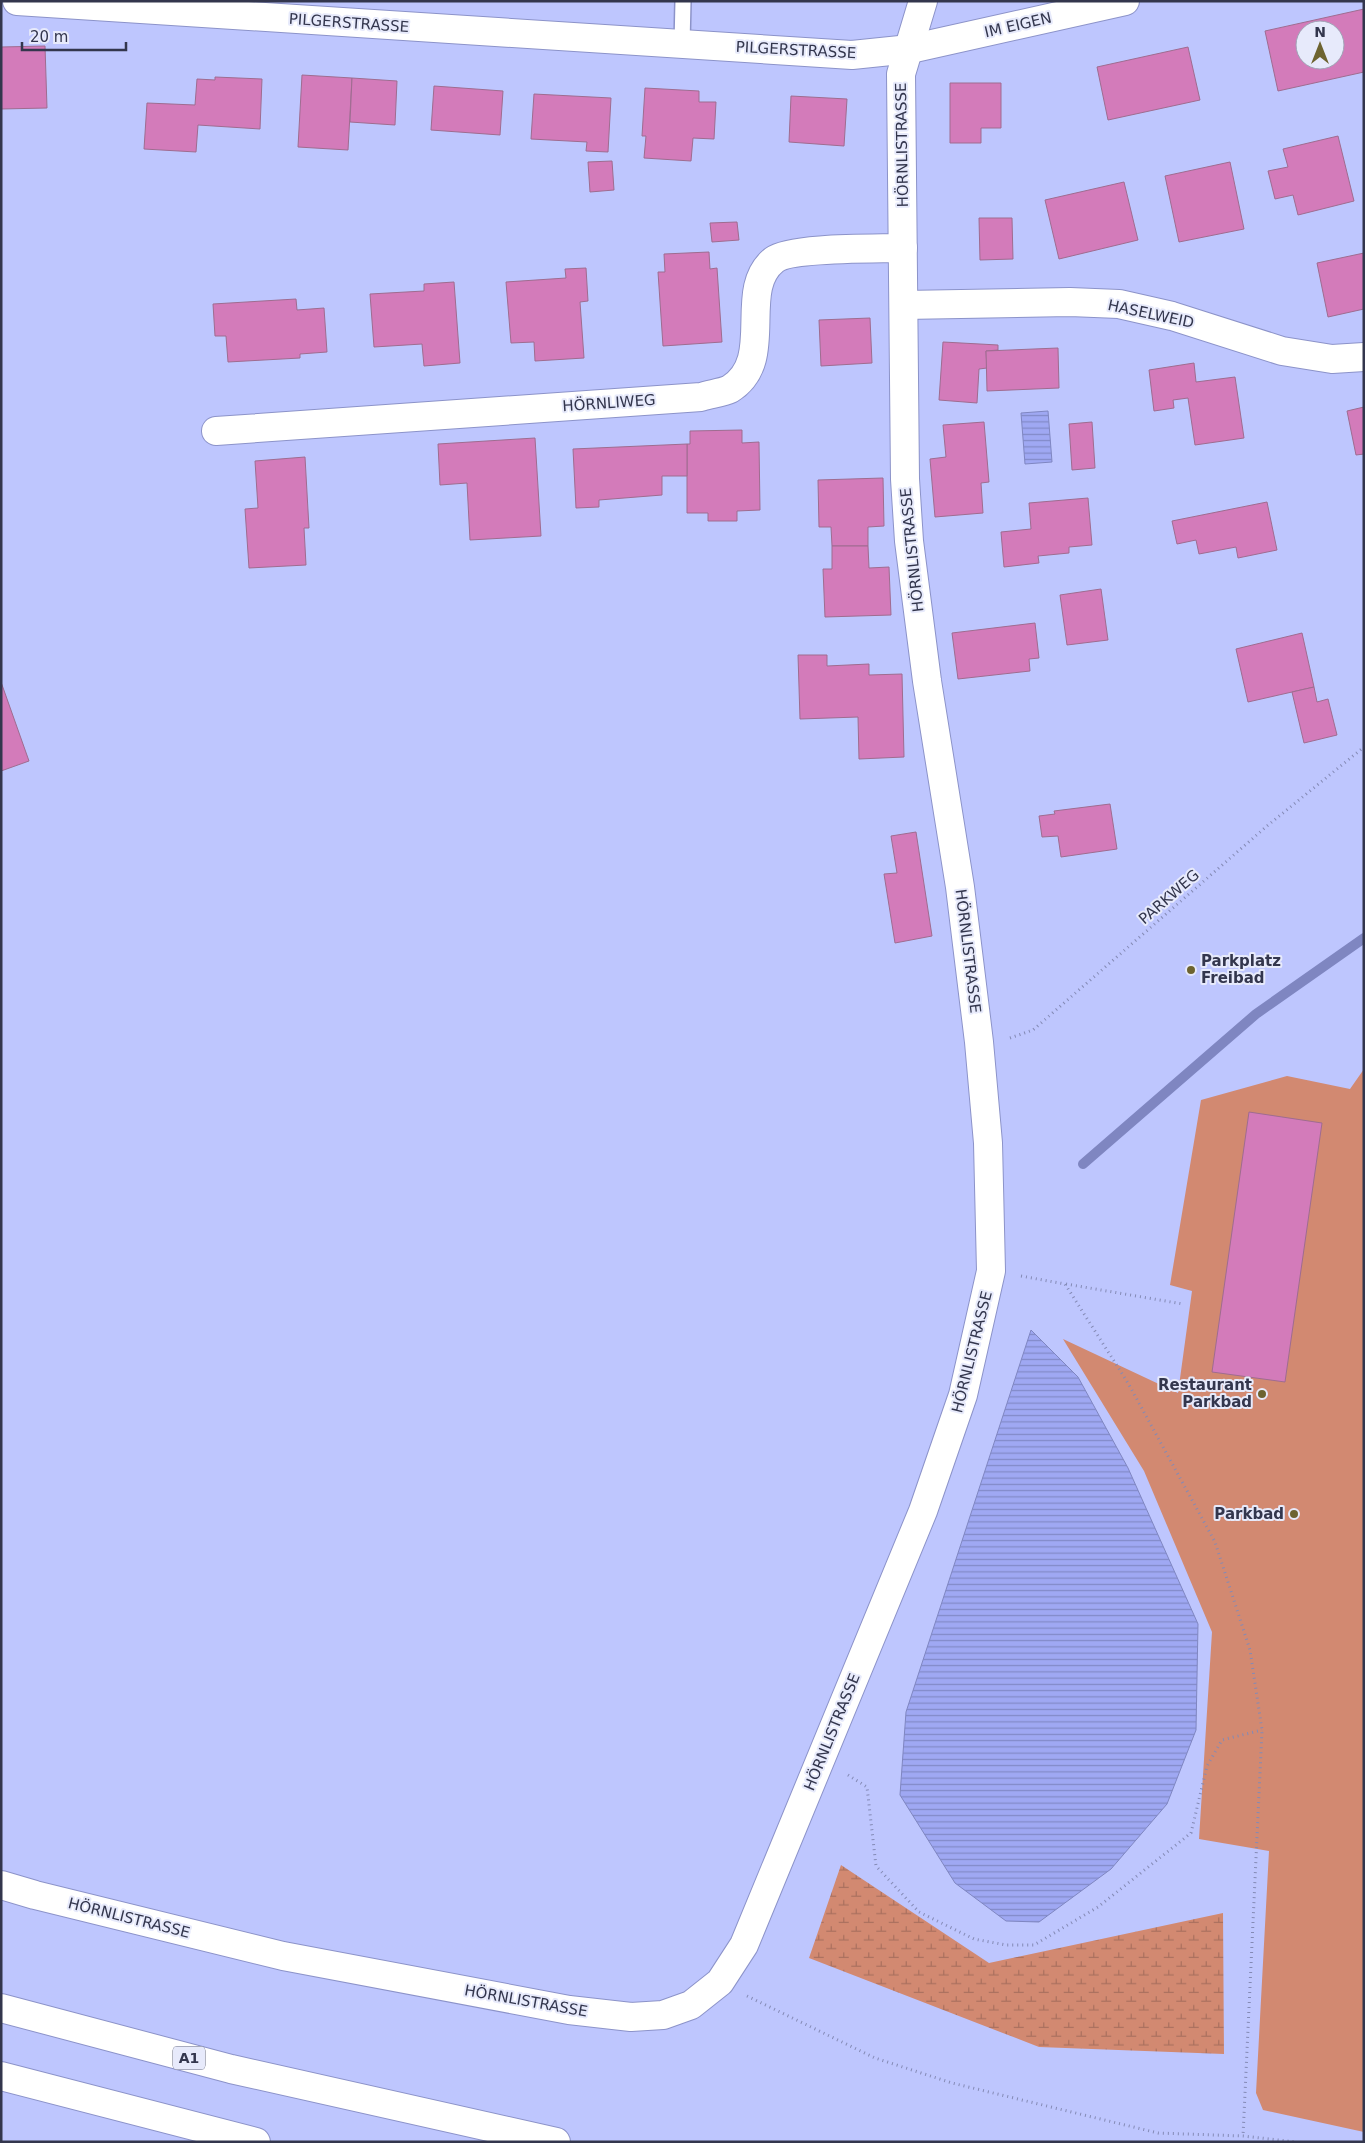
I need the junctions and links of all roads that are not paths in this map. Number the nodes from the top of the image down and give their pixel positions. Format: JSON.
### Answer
{"nodes":[{"id":1,"x":17,"y":1,"type":"edge"},
{"id":2,"x":683,"y":1,"type":"edge"},
{"id":3,"x":923,"y":1,"type":"edge"},
{"id":4,"x":1125,"y":1,"type":"edge"},
{"id":5,"x":682,"y":44,"type":"junction"},
{"id":6,"x":910,"y":49,"type":"junction"},
{"id":7,"x":903,"y":248,"type":"junction"},
{"id":8,"x":904,"y":305,"type":"junction"},
{"id":9,"x":1364,"y":357,"type":"edge"},
{"id":10,"x":216,"y":432,"type":"dead end"},
{"id":11,"x":1,"y":1885,"type":"edge"},
{"id":12,"x":1,"y":2008,"type":"edge"},
{"id":13,"x":1,"y":2076,"type":"edge"},
{"id":14,"x":256,"y":2142,"type":"edge"},
{"id":15,"x":556,"y":2142,"type":"edge"}],
"edges":[{"from":1,"to":5,"type":"main road","name":"PILGERSTRASSE"},
{"from":2,"to":5,"type":"lane"},
{"from":3,"to":6,"type":"main road","name":"HÖRNLISTRASSE"},
{"from":4,"to":6,"type":"main road","name":"IM EIGEN"},
{"from":5,"to":6,"type":"main road","name":"PILGERSTRASSE"},
{"from":6,"to":7,"type":"main road","name":"HÖRNLISTRASSE"},
{"from":7,"to":8,"type":"main road","name":"HÖRNLISTRASSE"},
{"from":7,"to":10,"type":"main road","name":"HÖRNLIWEG"},
{"from":8,"to":9,"type":"main road","name":"HASELWEID"},
{"from":8,"to":11,"type":"main road","name":"HÖRNLISTRASSE"},
{"from":12,"to":15,"type":"main road","number":"A1"},
{"from":13,"to":14,"type":"main road"}]}
